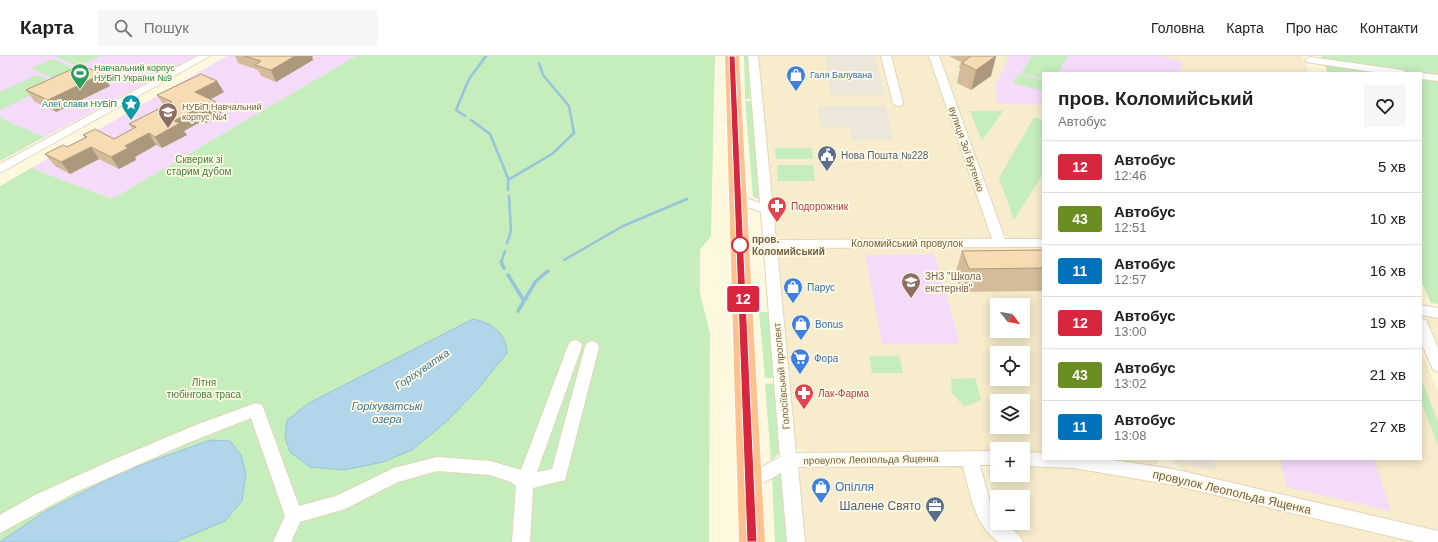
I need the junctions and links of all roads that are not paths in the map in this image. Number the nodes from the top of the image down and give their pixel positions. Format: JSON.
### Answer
{"nodes":[{"id":1,"x":206,"y":56,"type":"edge"},
{"id":2,"x":732,"y":56,"type":"edge"},
{"id":3,"x":753,"y":56,"type":"edge"},
{"id":4,"x":886,"y":56,"type":"edge"},
{"id":5,"x":934,"y":56,"type":"edge"},
{"id":6,"x":1309,"y":58,"type":"edge"},
{"id":7,"x":1315,"y":72,"type":"edge"},
{"id":8,"x":1396,"y":72,"type":"edge"},
{"id":9,"x":1422,"y":76,"type":"edge"},
{"id":10,"x":1438,"y":78,"type":"edge"},
{"id":11,"x":898,"y":102,"type":"dead end"},
{"id":12,"x":0,"y":169,"type":"edge"},
{"id":13,"x":738,"y":198,"type":"junction"},
{"id":14,"x":766,"y":210,"type":"junction"},
{"id":15,"x":1000,"y":242,"type":"junction"},
{"id":16,"x":1042,"y":243,"type":"edge"},
{"id":17,"x":771,"y":244,"type":"junction"},
{"id":18,"x":1422,"y":310,"type":"edge"},
{"id":19,"x":1438,"y":313,"type":"edge"},
{"id":20,"x":1422,"y":326,"type":"edge"},
{"id":21,"x":575,"y":346,"type":"dead end"},
{"id":22,"x":592,"y":347,"type":"dead end"},
{"id":23,"x":1438,"y":366,"type":"edge"},
{"id":24,"x":969,"y":458,"type":"junction"},
{"id":25,"x":990,"y":458,"type":"edge"},
{"id":26,"x":1030,"y":459,"type":"edge"},
{"id":27,"x":1042,"y":460,"type":"edge"},
{"id":28,"x":1048,"y":460,"type":"edge"},
{"id":29,"x":789,"y":461,"type":"junction"},
{"id":30,"x":525,"y":482,"type":"junction"},
{"id":31,"x":750,"y":482,"type":"junction"},
{"id":32,"x":294,"y":516,"type":"junction"},
{"id":33,"x":0,"y":525,"type":"edge"},
{"id":34,"x":1438,"y":539,"type":"edge"},
{"id":35,"x":282,"y":542,"type":"edge"},
{"id":36,"x":520,"y":542,"type":"edge"},
{"id":37,"x":752,"y":542,"type":"edge"},
{"id":38,"x":796,"y":542,"type":"edge"},
{"id":39,"x":1014,"y":542,"type":"edge"}],
"edges":[{"from":1,"to":12,"type":"street"},
{"from":2,"to":13,"type":"highway"},
{"from":3,"to":14,"type":"street","name":"Голосіївський проспект"},
{"from":4,"to":11,"type":"street"},
{"from":5,"to":15,"type":"street","name":"вулиця Зої Бутенко"},
{"from":6,"to":7,"type":"street"},
{"from":6,"to":8,"type":"street"},
{"from":9,"to":10,"type":"street"},
{"from":13,"to":14,"type":"street"},
{"from":13,"to":31,"type":"highway"},
{"from":14,"to":17,"type":"street","name":"Голосіївський проспект"},
{"from":15,"to":16,"type":"street","name":"Коломийський провулок"},
{"from":15,"to":17,"type":"street","name":"Коломийський провулок"},
{"from":17,"to":29,"type":"street","name":"Голосіївський проспект"},
{"from":18,"to":19,"type":"street"},
{"from":20,"to":23,"type":"street"},
{"from":21,"to":30,"type":"street"},
{"from":22,"to":30,"type":"street"},
{"from":24,"to":25,"type":"street","name":"провулок Леопольда Ященка"},
{"from":24,"to":29,"type":"street","name":"провулок Леопольда Ященка"},
{"from":24,"to":39,"type":"street"},
{"from":26,"to":27,"type":"street","name":"провулок Леопольда Ященка"},
{"from":28,"to":34,"type":"street","name":"провулок Леопольда Ященка"},
{"from":29,"to":31,"type":"street","name":"провулок Леопольда Ященка"},
{"from":29,"to":38,"type":"street","name":"Голосіївський проспект"},
{"from":30,"to":32,"type":"street"},
{"from":30,"to":36,"type":"street"},
{"from":31,"to":37,"type":"highway"},
{"from":32,"to":33,"type":"street"},
{"from":32,"to":35,"type":"street"}]}
